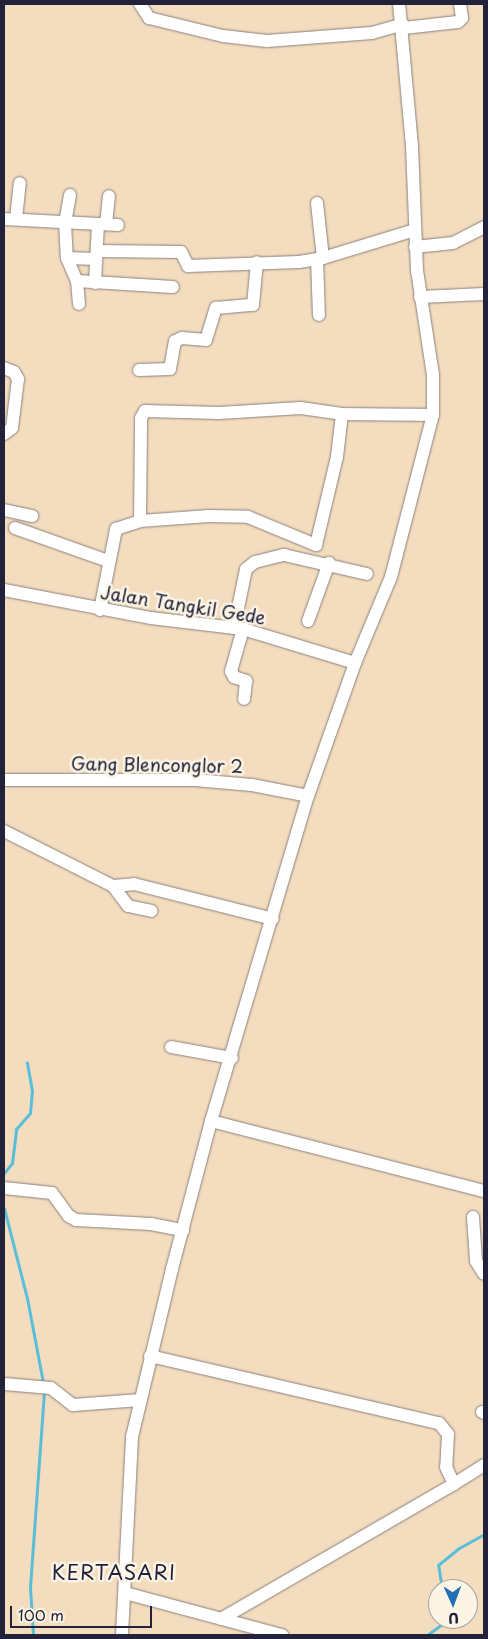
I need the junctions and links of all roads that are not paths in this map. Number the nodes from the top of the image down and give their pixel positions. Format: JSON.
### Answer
{"nodes":[{"id":1,"x":140,"y":4,"type":"edge"},
{"id":2,"x":399,"y":4,"type":"edge"},
{"id":3,"x":460,"y":4,"type":"edge"},
{"id":4,"x":403,"y":26,"type":"junction"},
{"id":5,"x":20,"y":183,"type":"dead end"},
{"id":6,"x":70,"y":195,"type":"dead end"},
{"id":7,"x":108,"y":196,"type":"dead end"},
{"id":8,"x":317,"y":203,"type":"dead end"},
{"id":9,"x":10,"y":219,"type":"edge"},
{"id":10,"x":65,"y":223,"type":"junction"},
{"id":11,"x":107,"y":224,"type":"junction"},
{"id":12,"x":484,"y":227,"type":"edge"},
{"id":13,"x":415,"y":230,"type":"junction"},
{"id":14,"x":415,"y":247,"type":"junction"},
{"id":15,"x":96,"y":255,"type":"junction"},
{"id":16,"x":67,"y":258,"type":"junction"},
{"id":17,"x":320,"y":258,"type":"junction"},
{"id":18,"x":256,"y":262,"type":"junction"},
{"id":19,"x":76,"y":281,"type":"junction"},
{"id":20,"x":95,"y":283,"type":"junction"},
{"id":21,"x":173,"y":287,"type":"dead end"},
{"id":22,"x":484,"y":294,"type":"edge"},
{"id":23,"x":420,"y":297,"type":"junction"},
{"id":24,"x":79,"y":304,"type":"dead end"},
{"id":25,"x":319,"y":315,"type":"dead end"},
{"id":26,"x":4,"y":368,"type":"edge"},
{"id":27,"x":139,"y":370,"type":"dead end"},
{"id":28,"x":342,"y":414,"type":"junction"},
{"id":29,"x":433,"y":414,"type":"junction"},
{"id":30,"x":4,"y":434,"type":"edge"},
{"id":31,"x":4,"y":510,"type":"edge"},
{"id":32,"x":32,"y":516,"type":"dead end"},
{"id":33,"x":140,"y":520,"type":"junction"},
{"id":34,"x":15,"y":528,"type":"dead end"},
{"id":35,"x":108,"y":561,"type":"junction"},
{"id":36,"x":329,"y":564,"type":"junction"},
{"id":37,"x":367,"y":574,"type":"dead end"},
{"id":38,"x":4,"y":590,"type":"edge"},
{"id":39,"x":100,"y":610,"type":"junction"},
{"id":40,"x":308,"y":622,"type":"dead end"},
{"id":41,"x":238,"y":629,"type":"junction"},
{"id":42,"x":355,"y":663,"type":"junction"},
{"id":43,"x":244,"y":699,"type":"dead end"},
{"id":44,"x":4,"y":780,"type":"edge"},
{"id":45,"x":308,"y":796,"type":"junction"},
{"id":46,"x":4,"y":831,"type":"edge"},
{"id":47,"x":113,"y":886,"type":"junction"},
{"id":48,"x":152,"y":911,"type":"dead end"},
{"id":49,"x":273,"y":919,"type":"junction"},
{"id":50,"x":171,"y":1048,"type":"dead end"},
{"id":51,"x":232,"y":1058,"type":"junction"},
{"id":52,"x":212,"y":1121,"type":"junction"},
{"id":53,"x":4,"y":1188,"type":"edge"},
{"id":54,"x":484,"y":1191,"type":"edge"},
{"id":55,"x":473,"y":1217,"type":"dead end"},
{"id":56,"x":183,"y":1230,"type":"junction"},
{"id":57,"x":484,"y":1274,"type":"edge"},
{"id":58,"x":150,"y":1356,"type":"junction"},
{"id":59,"x":4,"y":1384,"type":"edge"},
{"id":60,"x":141,"y":1400,"type":"junction"},
{"id":61,"x":484,"y":1465,"type":"edge"},
{"id":62,"x":454,"y":1484,"type":"junction"},
{"id":63,"x":125,"y":1593,"type":"junction"},
{"id":64,"x":221,"y":1619,"type":"junction"},
{"id":65,"x":122,"y":1635,"type":"edge"},
{"id":66,"x":282,"y":1635,"type":"edge"}],
"edges":[{"from":1,"to":4,"type":"street"},
{"from":2,"to":4,"type":"street"},
{"from":3,"to":4,"type":"street"},
{"from":4,"to":13,"type":"street"},
{"from":5,"to":9,"type":"street"},
{"from":6,"to":10,"type":"street"},
{"from":7,"to":11,"type":"street"},
{"from":8,"to":17,"type":"street"},
{"from":9,"to":10,"type":"street"},
{"from":10,"to":11,"type":"street"},
{"from":10,"to":16,"type":"street"},
{"from":11,"to":15,"type":"street"},
{"from":12,"to":14,"type":"street"},
{"from":13,"to":14,"type":"street"},
{"from":13,"to":17,"type":"street"},
{"from":14,"to":23,"type":"street"},
{"from":15,"to":16,"type":"street"},
{"from":15,"to":18,"type":"street"},
{"from":15,"to":20,"type":"street"},
{"from":16,"to":19,"type":"street"},
{"from":17,"to":18,"type":"street"},
{"from":17,"to":25,"type":"street"},
{"from":18,"to":27,"type":"street"},
{"from":19,"to":20,"type":"street"},
{"from":19,"to":24,"type":"street"},
{"from":20,"to":21,"type":"street"},
{"from":22,"to":23,"type":"street"},
{"from":23,"to":29,"type":"street"},
{"from":26,"to":30,"type":"street"},
{"from":28,"to":29,"type":"street"},
{"from":28,"to":33,"type":"street"},
{"from":28,"to":33,"type":"street"},
{"from":29,"to":42,"type":"street"},
{"from":31,"to":32,"type":"street"},
{"from":33,"to":35,"type":"street"},
{"from":34,"to":35,"type":"street"},
{"from":35,"to":39,"type":"street"},
{"from":36,"to":37,"type":"street"},
{"from":36,"to":40,"type":"street"},
{"from":36,"to":41,"type":"street"},
{"from":38,"to":39,"type":"street","name":"Jalan Tangkil Gede"},
{"from":39,"to":41,"type":"street","name":"Jalan Tangkil Gede"},
{"from":41,"to":42,"type":"street","name":"Jalan Tangkil Gede"},
{"from":41,"to":43,"type":"street"},
{"from":42,"to":45,"type":"street"},
{"from":44,"to":45,"type":"street","name":"Gang Blenconglor 2"},
{"from":45,"to":49,"type":"street"},
{"from":46,"to":47,"type":"street"},
{"from":47,"to":48,"type":"street"},
{"from":47,"to":49,"type":"street"},
{"from":49,"to":51,"type":"street"},
{"from":50,"to":51,"type":"street"},
{"from":51,"to":52,"type":"street"},
{"from":52,"to":54,"type":"street"},
{"from":52,"to":56,"type":"street"},
{"from":53,"to":56,"type":"street"},
{"from":55,"to":57,"type":"street"},
{"from":56,"to":58,"type":"street"},
{"from":58,"to":60,"type":"street"},
{"from":58,"to":62,"type":"street"},
{"from":59,"to":60,"type":"street"},
{"from":60,"to":63,"type":"street"},
{"from":61,"to":62,"type":"street"},
{"from":62,"to":64,"type":"street"},
{"from":63,"to":64,"type":"street"},
{"from":63,"to":65,"type":"street"},
{"from":64,"to":66,"type":"street"}]}
